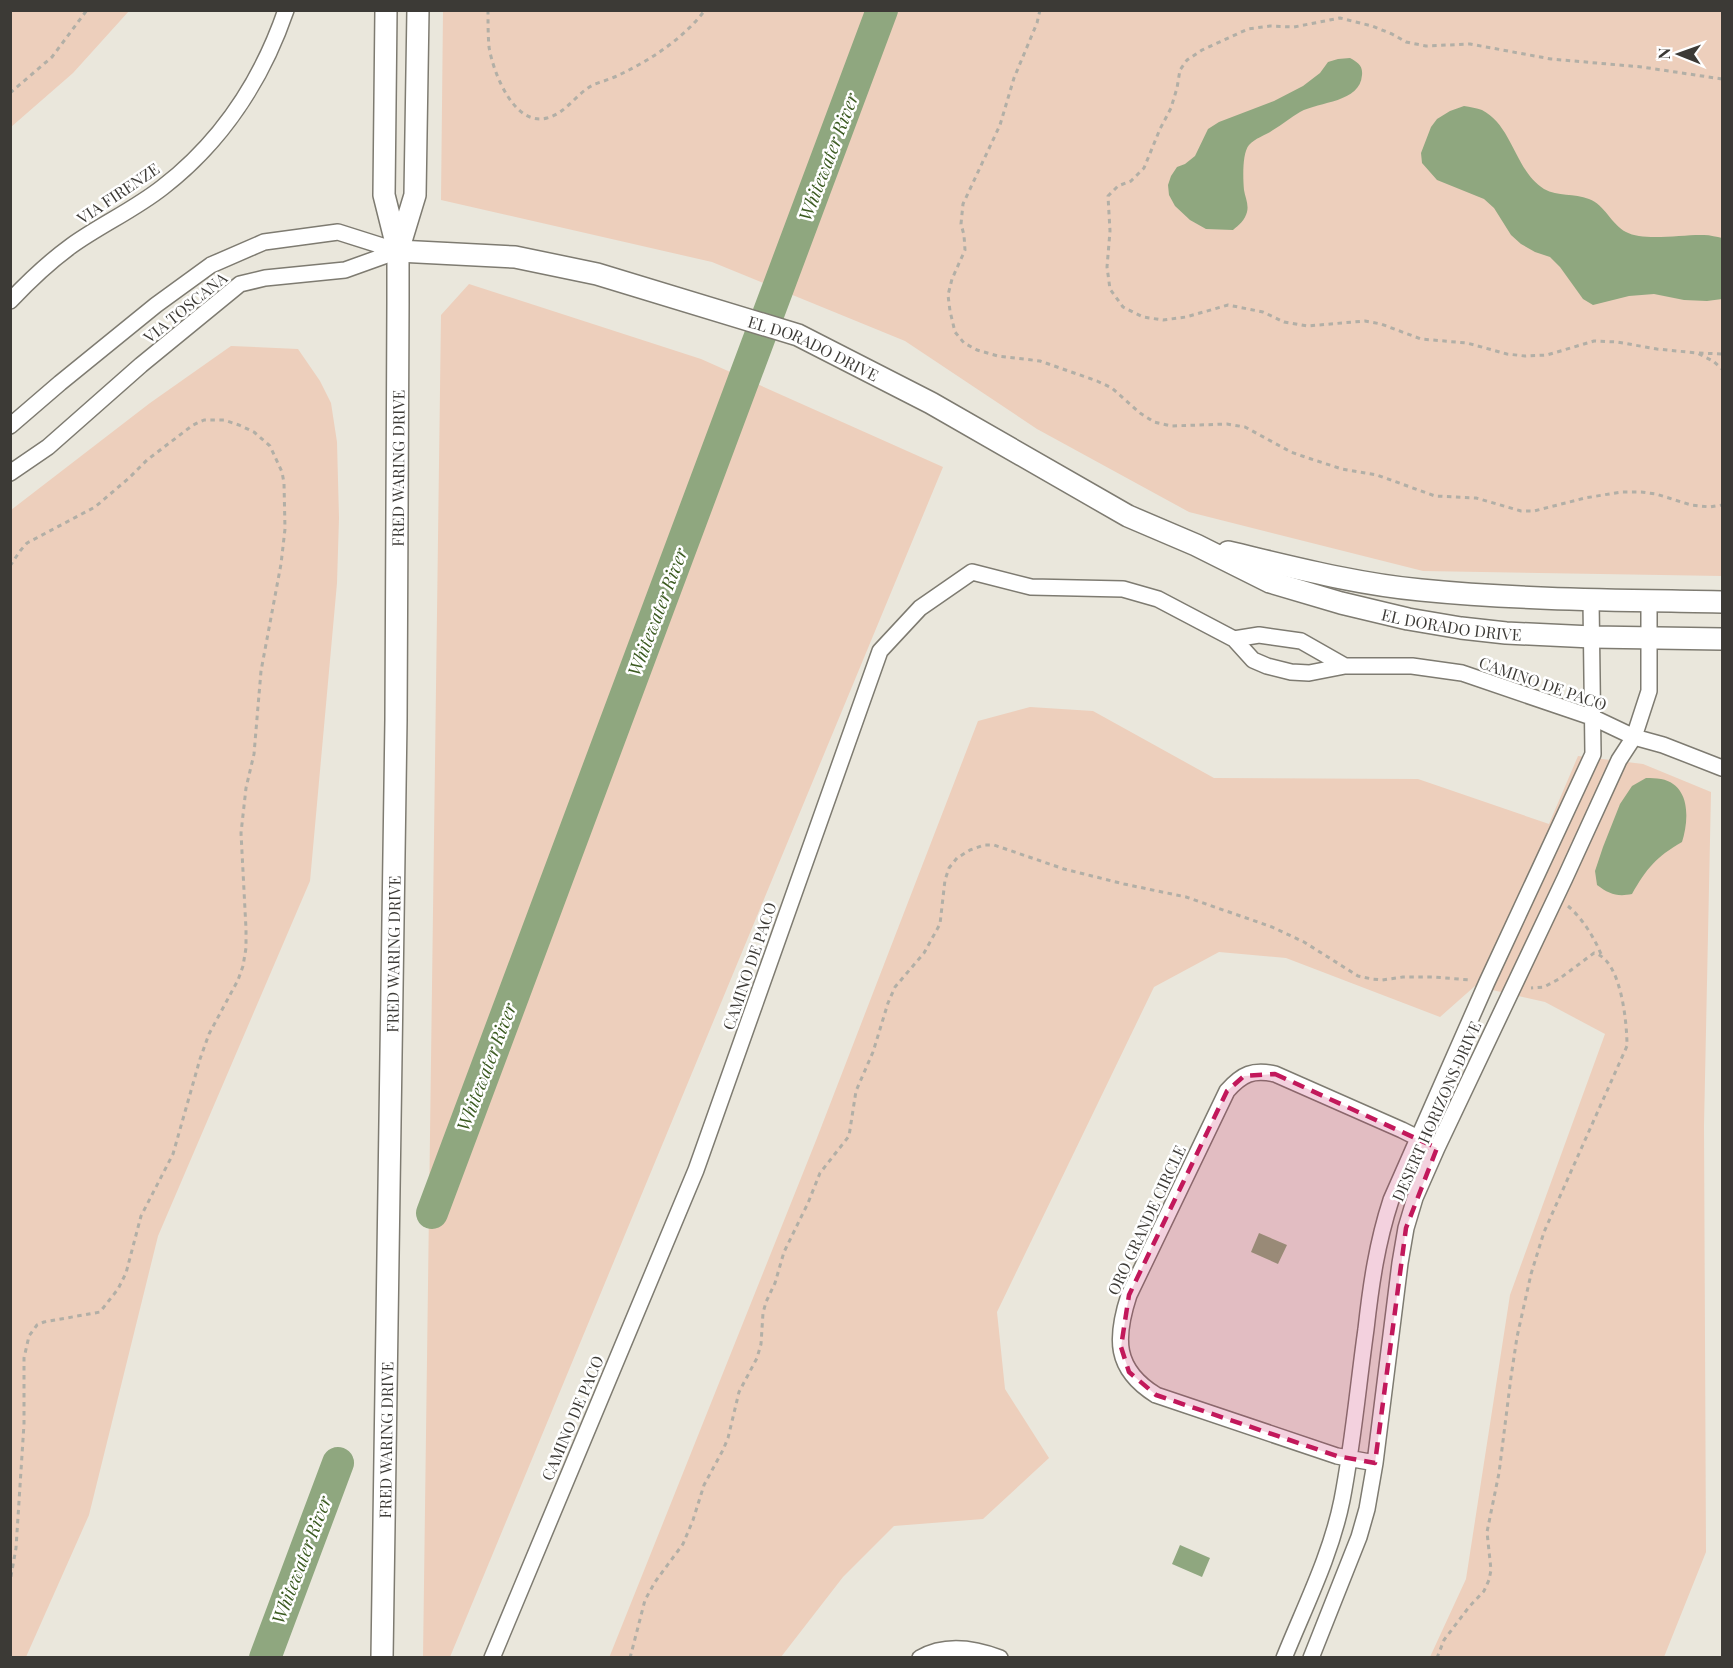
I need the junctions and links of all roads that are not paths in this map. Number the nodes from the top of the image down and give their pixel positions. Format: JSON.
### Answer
{"nodes":[{"id":1,"x":286,"y":10,"type":"edge"},
{"id":2,"x":386,"y":10,"type":"edge"},
{"id":3,"x":418,"y":10,"type":"edge"},
{"id":4,"x":398,"y":251,"type":"junction"},
{"id":5,"x":10,"y":301,"type":"edge"},
{"id":6,"x":10,"y":426,"type":"edge"},
{"id":7,"x":10,"y":473,"type":"edge"},
{"id":8,"x":1196,"y":545,"type":"junction"},
{"id":9,"x":1591,"y":600,"type":"junction"},
{"id":10,"x":1650,"y":600,"type":"junction"},
{"id":11,"x":1722,"y":602,"type":"edge"},
{"id":12,"x":1592,"y":637,"type":"junction"},
{"id":13,"x":1649,"y":638,"type":"junction"},
{"id":14,"x":1234,"y":639,"type":"junction"},
{"id":15,"x":1722,"y":639,"type":"edge"},
{"id":16,"x":1345,"y":666,"type":"junction"},
{"id":17,"x":1594,"y":718,"type":"junction"},
{"id":18,"x":1634,"y":737,"type":"junction"},
{"id":19,"x":1722,"y":768,"type":"edge"},
{"id":20,"x":1417,"y":1137,"type":"junction"},
{"id":21,"x":1437,"y":1148,"type":"junction"},
{"id":22,"x":1349,"y":1458,"type":"junction"},
{"id":23,"x":1375,"y":1463,"type":"junction"},
{"id":24,"x":382,"y":1658,"type":"edge"},
{"id":25,"x":492,"y":1658,"type":"edge"},
{"id":26,"x":920,"y":1658,"type":"edge"},
{"id":27,"x":1000,"y":1658,"type":"edge"},
{"id":28,"x":1284,"y":1658,"type":"edge"},
{"id":29,"x":1311,"y":1658,"type":"edge"}],
"edges":[{"from":1,"to":5,"type":"street","name":"VIA FIRENZE"},
{"from":2,"to":4,"type":"main road","name":"FRED WARING DRIVE"},
{"from":3,"to":4,"type":"main road","name":"FRED WARING DRIVE"},
{"from":4,"to":6,"type":"street","name":"VIA TOSCANA"},
{"from":4,"to":7,"type":"street","name":"VIA TOSCANA"},
{"from":4,"to":8,"type":"main road","name":"EL DORADO DRIVE"},
{"from":4,"to":24,"type":"main road","name":"FRED WARING DRIVE"},
{"from":8,"to":9,"type":"main road","name":"EL DORADO DRIVE"},
{"from":8,"to":12,"type":"main road","name":"EL DORADO DRIVE"},
{"from":9,"to":10,"type":"main road","name":"EL DORADO DRIVE"},
{"from":9,"to":12,"type":"street","name":"DESERT HORIZONS DRIVE"},
{"from":10,"to":11,"type":"main road","name":"EL DORADO DRIVE"},
{"from":10,"to":13,"type":"street","name":"DESERT HORIZONS DRIVE"},
{"from":12,"to":13,"type":"main road","name":"EL DORADO DRIVE"},
{"from":12,"to":17,"type":"street","name":"DESERT HORIZONS DRIVE"},
{"from":13,"to":15,"type":"main road","name":"EL DORADO DRIVE"},
{"from":13,"to":18,"type":"street","name":"DESERT HORIZONS DRIVE"},
{"from":14,"to":16,"type":"street","name":"CAMINO DE PACO"},
{"from":14,"to":16,"type":"street","name":"CAMINO DE PACO"},
{"from":14,"to":25,"type":"street","name":"CAMINO DE PACO"},
{"from":16,"to":17,"type":"street","name":"CAMINO DE PACO"},
{"from":17,"to":18,"type":"street","name":"CAMINO DE PACO"},
{"from":17,"to":20,"type":"street","name":"DESERT HORIZONS DRIVE"},
{"from":18,"to":19,"type":"street","name":"CAMINO DE PACO"},
{"from":18,"to":21,"type":"street","name":"DESERT HORIZONS DRIVE"},
{"from":20,"to":21,"type":"street","name":"ORO GRANDE CIRCLE"},
{"from":20,"to":22,"type":"street","name":"DESERT HORIZONS DRIVE"},
{"from":20,"to":22,"type":"street","name":"ORO GRANDE CIRCLE"},
{"from":21,"to":23,"type":"street","name":"DESERT HORIZONS DRIVE"},
{"from":22,"to":23,"type":"street","name":"ORO GRANDE CIRCLE"},
{"from":22,"to":28,"type":"street","name":"DESERT HORIZONS DRIVE"},
{"from":23,"to":29,"type":"street","name":"DESERT HORIZONS DRIVE"},
{"from":26,"to":27,"type":"street"}]}
